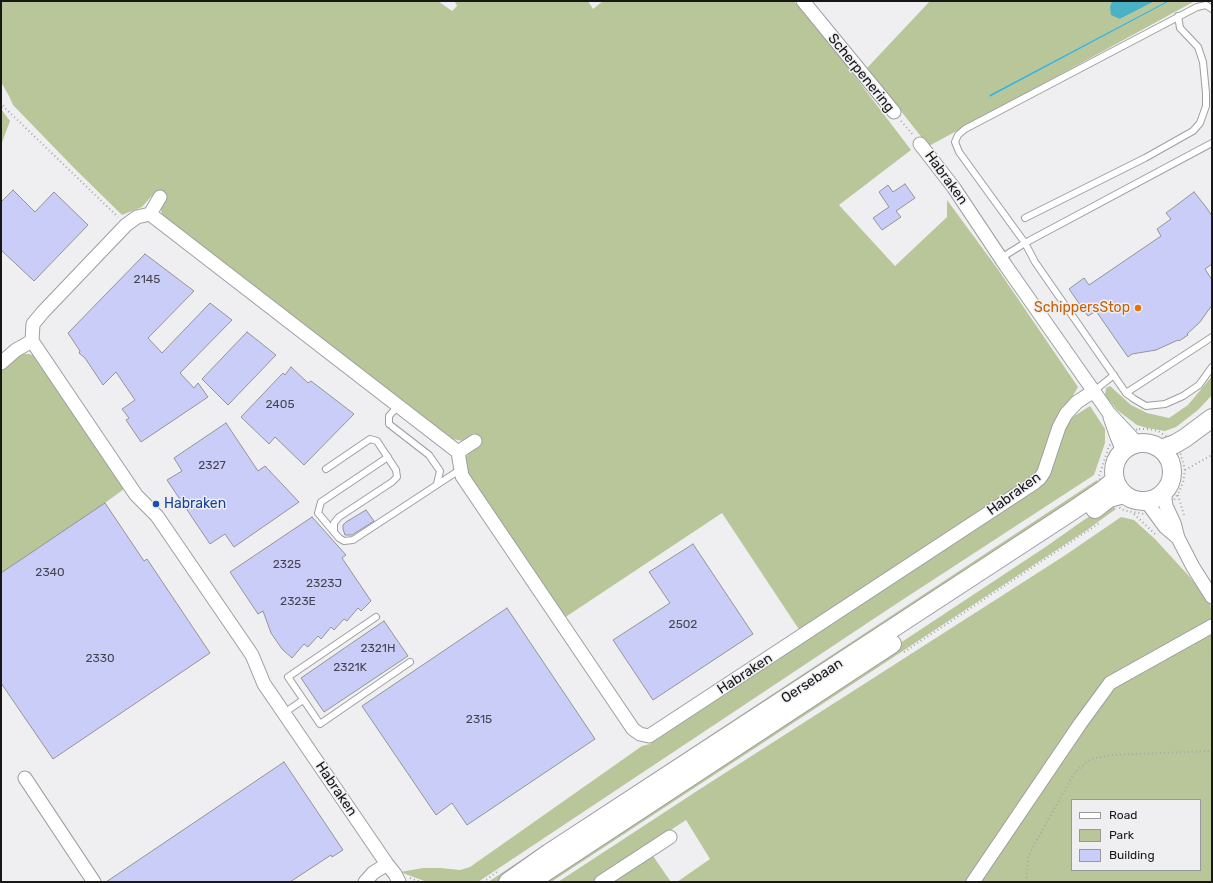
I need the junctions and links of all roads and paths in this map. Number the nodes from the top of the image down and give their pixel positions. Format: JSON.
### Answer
{"nodes":[{"id":1,"x":803,"y":1,"type":"edge"},
{"id":2,"x":1212,"y":9,"type":"edge"},
{"id":3,"x":1178,"y":16,"type":"junction"},
{"id":4,"x":2,"y":103,"type":"edge"},
{"id":5,"x":894,"y":112,"type":"joint"},
{"id":6,"x":1,"y":116,"type":"edge"},
{"id":7,"x":1212,"y":143,"type":"edge"},
{"id":8,"x":920,"y":144,"type":"joint"},
{"id":9,"x":160,"y":197,"type":"dead end"},
{"id":10,"x":150,"y":214,"type":"junction"},
{"id":11,"x":1025,"y":218,"type":"dead end"},
{"id":12,"x":126,"y":225,"type":"junction"},
{"id":13,"x":1025,"y":243,"type":"junction"},
{"id":14,"x":1001,"y":258,"type":"junction"},
{"id":15,"x":1212,"y":337,"type":"edge"},
{"id":16,"x":32,"y":341,"type":"junction"},
{"id":17,"x":1,"y":363,"type":"edge"},
{"id":18,"x":1212,"y":366,"type":"edge"},
{"id":19,"x":1114,"y":376,"type":"junction"},
{"id":20,"x":1094,"y":391,"type":"junction"},
{"id":21,"x":1126,"y":393,"type":"junction"},
{"id":22,"x":398,"y":406,"type":"junction"},
{"id":23,"x":1212,"y":418,"type":"edge"},
{"id":24,"x":1212,"y":432,"type":"edge"},
{"id":25,"x":475,"y":441,"type":"dead end"},
{"id":26,"x":1126,"y":441,"type":"junction"},
{"id":27,"x":458,"y":452,"type":"junction"},
{"id":28,"x":1212,"y":454,"type":"edge"},
{"id":29,"x":1175,"y":456,"type":"junction"},
{"id":30,"x":388,"y":457,"type":"junction"},
{"id":31,"x":326,"y":469,"type":"dead end"},
{"id":32,"x":461,"y":469,"type":"junction"},
{"id":33,"x":437,"y":484,"type":"junction"},
{"id":34,"x":1113,"y":491,"type":"junction"},
{"id":35,"x":1158,"y":503,"type":"junction"},
{"id":36,"x":334,"y":532,"type":"junction"},
{"id":37,"x":1212,"y":597,"type":"edge"},
{"id":38,"x":376,"y":617,"type":"dead end"},
{"id":39,"x":1212,"y":626,"type":"edge"},
{"id":40,"x":410,"y":662,"type":"dead end"},
{"id":41,"x":303,"y":700,"type":"junction"},
{"id":42,"x":284,"y":713,"type":"junction"},
{"id":43,"x":1212,"y":751,"type":"edge"},
{"id":44,"x":24,"y":778,"type":"dead end"},
{"id":45,"x":670,"y":837,"type":"dead end"},
{"id":46,"x":396,"y":876,"type":"edge"},
{"id":47,"x":94,"y":882,"type":"edge"},
{"id":48,"x":365,"y":882,"type":"edge"},
{"id":49,"x":508,"y":882,"type":"edge"},
{"id":50,"x":530,"y":882,"type":"edge"},
{"id":51,"x":601,"y":882,"type":"edge"},
{"id":52,"x":973,"y":882,"type":"edge"},
{"id":53,"x":1026,"y":882,"type":"edge"}],
"edges":[{"from":1,"to":5,"type":"street","name":"Scherpenering"},
{"from":2,"to":3,"type":"lane"},
{"from":3,"to":11,"type":"lane"},
{"from":3,"to":13,"type":"lane"},
{"from":4,"to":6,"type":"path"},
{"from":4,"to":12,"type":"path"},
{"from":5,"to":8,"type":"path","name":"Scherpenering"},
{"from":7,"to":13,"type":"lane"},
{"from":8,"to":14,"type":"street","name":"Habraken"},
{"from":9,"to":10,"type":"street"},
{"from":10,"to":12,"type":"street"},
{"from":10,"to":22,"type":"street"},
{"from":12,"to":16,"type":"street"},
{"from":13,"to":14,"type":"lane"},
{"from":13,"to":19,"type":"lane"},
{"from":14,"to":20,"type":"street","name":"Habraken"},
{"from":15,"to":21,"type":"lane"},
{"from":16,"to":17,"type":"street"},
{"from":16,"to":42,"type":"street","name":"Habraken"},
{"from":18,"to":21,"type":"lane"},
{"from":19,"to":20,"type":"lane"},
{"from":19,"to":21,"type":"lane"},
{"from":20,"to":26,"type":"street","name":"Habraken"},
{"from":20,"to":32,"type":"street","name":"Habraken"},
{"from":22,"to":27,"type":"street"},
{"from":22,"to":33,"type":"lane"},
{"from":23,"to":29,"type":"main road"},
{"from":24,"to":29,"type":"main road"},
{"from":25,"to":27,"type":"street"},
{"from":26,"to":29,"type":"main road"},
{"from":26,"to":29,"type":"path"},
{"from":26,"to":34,"type":"main road"},
{"from":26,"to":34,"type":"path"},
{"from":27,"to":32,"type":"street","name":"Habraken"},
{"from":28,"to":29,"type":"path"},
{"from":29,"to":35,"type":"main road"},
{"from":29,"to":35,"type":"path"},
{"from":30,"to":31,"type":"lane"},
{"from":30,"to":36,"type":"lane"},
{"from":30,"to":36,"type":"lane"},
{"from":32,"to":33,"type":"lane"},
{"from":33,"to":36,"type":"lane"},
{"from":34,"to":35,"type":"main road"},
{"from":34,"to":35,"type":"path"},
{"from":34,"to":49,"type":"main road","name":"Oersebaan"},
{"from":34,"to":50,"type":"main road","name":"Oersebaan"},
{"from":35,"to":37,"type":"street"},
{"from":38,"to":41,"type":"lane"},
{"from":39,"to":52,"type":"street"},
{"from":40,"to":41,"type":"lane"},
{"from":41,"to":42,"type":"lane"},
{"from":42,"to":46,"type":"street","name":"Habraken"},
{"from":43,"to":53,"type":"path"},
{"from":44,"to":47,"type":"street"},
{"from":45,"to":51,"type":"street"},
{"from":46,"to":48,"type":"street","name":"Habraken"}]}
